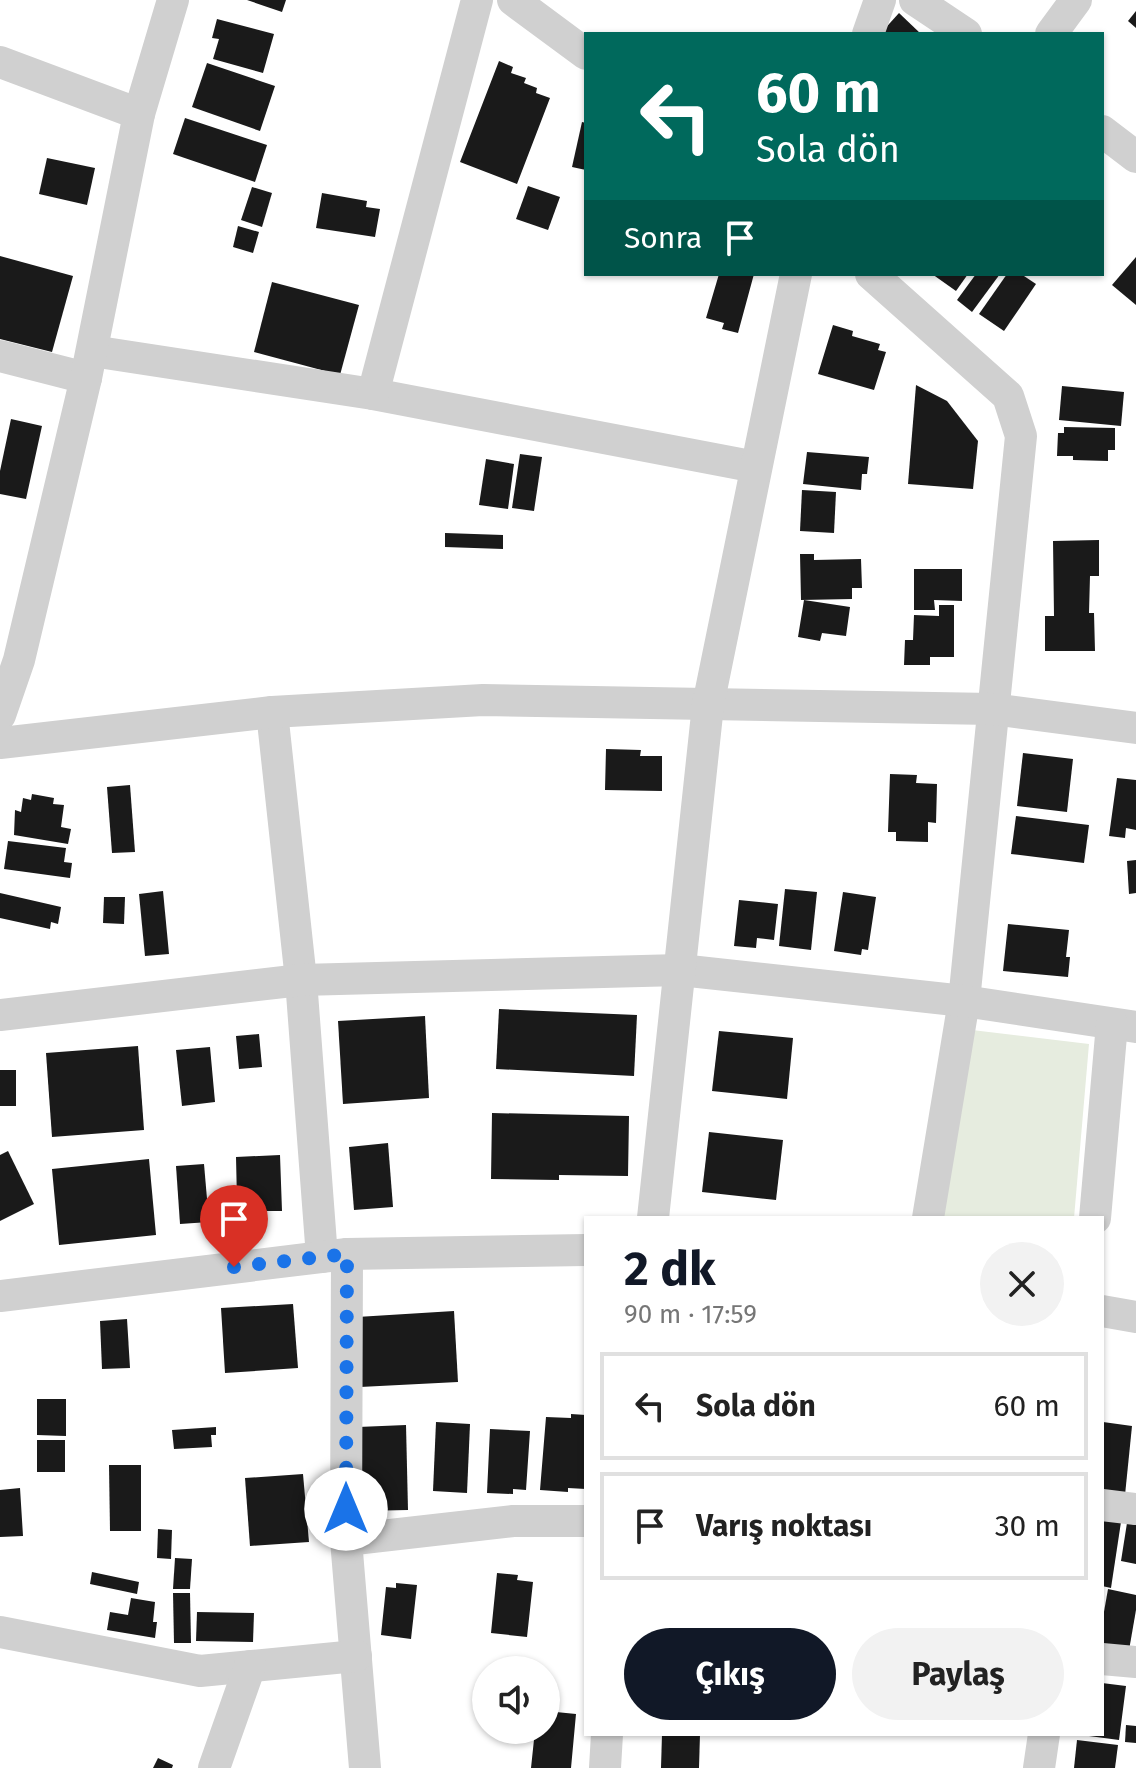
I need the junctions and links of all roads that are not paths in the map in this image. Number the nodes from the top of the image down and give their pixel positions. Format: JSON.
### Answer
{"nodes":[{"id":1,"x":173,"y":0,"type":"edge"},
{"id":2,"x":477,"y":0,"type":"edge"},
{"id":3,"x":513,"y":0,"type":"edge"},
{"id":4,"x":880,"y":0,"type":"edge"},
{"id":5,"x":915,"y":0,"type":"edge"},
{"id":6,"x":1076,"y":0,"type":"edge"},
{"id":7,"x":869,"y":32,"type":"edge"},
{"id":8,"x":963,"y":32,"type":"edge"},
{"id":9,"x":1052,"y":32,"type":"edge"},
{"id":10,"x":584,"y":53,"type":"edge"},
{"id":11,"x":0,"y":62,"type":"edge"},
{"id":12,"x":139,"y":114,"type":"junction"},
{"id":13,"x":1104,"y":133,"type":"edge"},
{"id":14,"x":1136,"y":157,"type":"edge"},
{"id":15,"x":796,"y":276,"type":"edge"},
{"id":16,"x":873,"y":276,"type":"edge"},
{"id":17,"x":0,"y":356,"type":"edge"},
{"id":18,"x":89,"y":364,"type":"junction"},
{"id":19,"x":373,"y":394,"type":"junction"},
{"id":20,"x":756,"y":467,"type":"junction"},
{"id":21,"x":9,"y":657,"type":"edge"},
{"id":22,"x":708,"y":705,"type":"junction"},
{"id":23,"x":992,"y":709,"type":"junction"},
{"id":24,"x":272,"y":712,"type":"junction"},
{"id":25,"x":0,"y":715,"type":"edge"},
{"id":26,"x":1136,"y":728,"type":"edge"},
{"id":27,"x":0,"y":743,"type":"edge"},
{"id":28,"x":680,"y":970,"type":"junction"},
{"id":29,"x":301,"y":980,"type":"junction"},
{"id":30,"x":964,"y":1001,"type":"junction"},
{"id":31,"x":0,"y":1015,"type":"edge"},
{"id":32,"x":1124,"y":1026,"type":"edge"},
{"id":33,"x":653,"y":1216,"type":"edge"},
{"id":34,"x":928,"y":1216,"type":"edge"},
{"id":35,"x":1095,"y":1216,"type":"edge"},
{"id":36,"x":584,"y":1250,"type":"edge"},
{"id":37,"x":334,"y":1255,"type":"junction"},
{"id":38,"x":0,"y":1296,"type":"edge"},
{"id":39,"x":1104,"y":1311,"type":"edge"},
{"id":40,"x":1136,"y":1317,"type":"edge"},
{"id":41,"x":1104,"y":1505,"type":"edge"},
{"id":42,"x":1136,"y":1509,"type":"edge"},
{"id":43,"x":584,"y":1521,"type":"edge"},
{"id":44,"x":346,"y":1540,"type":"junction"},
{"id":45,"x":0,"y":1632,"type":"edge"},
{"id":46,"x":356,"y":1656,"type":"junction"},
{"id":47,"x":1104,"y":1659,"type":"edge"},
{"id":48,"x":1136,"y":1662,"type":"edge"},
{"id":49,"x":250,"y":1666,"type":"junction"},
{"id":50,"x":607,"y":1736,"type":"edge"},
{"id":51,"x":1044,"y":1736,"type":"edge"},
{"id":52,"x":214,"y":1768,"type":"edge"},
{"id":53,"x":365,"y":1768,"type":"edge"},
{"id":54,"x":605,"y":1768,"type":"edge"},
{"id":55,"x":1039,"y":1768,"type":"edge"}],
"edges":[{"from":1,"to":12,"type":"street"},
{"from":2,"to":19,"type":"street"},
{"from":3,"to":10,"type":"street"},
{"from":4,"to":7,"type":"street"},
{"from":5,"to":8,"type":"street"},
{"from":6,"to":9,"type":"street"},
{"from":11,"to":12,"type":"street"},
{"from":12,"to":18,"type":"street"},
{"from":13,"to":14,"type":"street"},
{"from":15,"to":20,"type":"street"},
{"from":16,"to":23,"type":"street"},
{"from":17,"to":18,"type":"street"},
{"from":18,"to":19,"type":"street"},
{"from":18,"to":21,"type":"street"},
{"from":19,"to":20,"type":"street"},
{"from":20,"to":22,"type":"street"},
{"from":21,"to":25,"type":"street"},
{"from":22,"to":23,"type":"street"},
{"from":22,"to":24,"type":"street"},
{"from":22,"to":28,"type":"street"},
{"from":23,"to":26,"type":"street"},
{"from":23,"to":30,"type":"street"},
{"from":24,"to":27,"type":"street"},
{"from":24,"to":29,"type":"street"},
{"from":28,"to":29,"type":"street"},
{"from":28,"to":30,"type":"street"},
{"from":28,"to":33,"type":"street"},
{"from":29,"to":31,"type":"street"},
{"from":29,"to":37,"type":"street"},
{"from":30,"to":32,"type":"street"},
{"from":30,"to":34,"type":"street"},
{"from":32,"to":35,"type":"street"},
{"from":36,"to":37,"type":"street"},
{"from":37,"to":38,"type":"street"},
{"from":37,"to":44,"type":"street"},
{"from":39,"to":40,"type":"street"},
{"from":41,"to":42,"type":"street"},
{"from":43,"to":44,"type":"street"},
{"from":44,"to":46,"type":"street"},
{"from":45,"to":49,"type":"street"},
{"from":46,"to":49,"type":"street"},
{"from":46,"to":53,"type":"street"},
{"from":47,"to":48,"type":"street"},
{"from":49,"to":52,"type":"street"},
{"from":50,"to":54,"type":"street"},
{"from":51,"to":55,"type":"street"}]}
